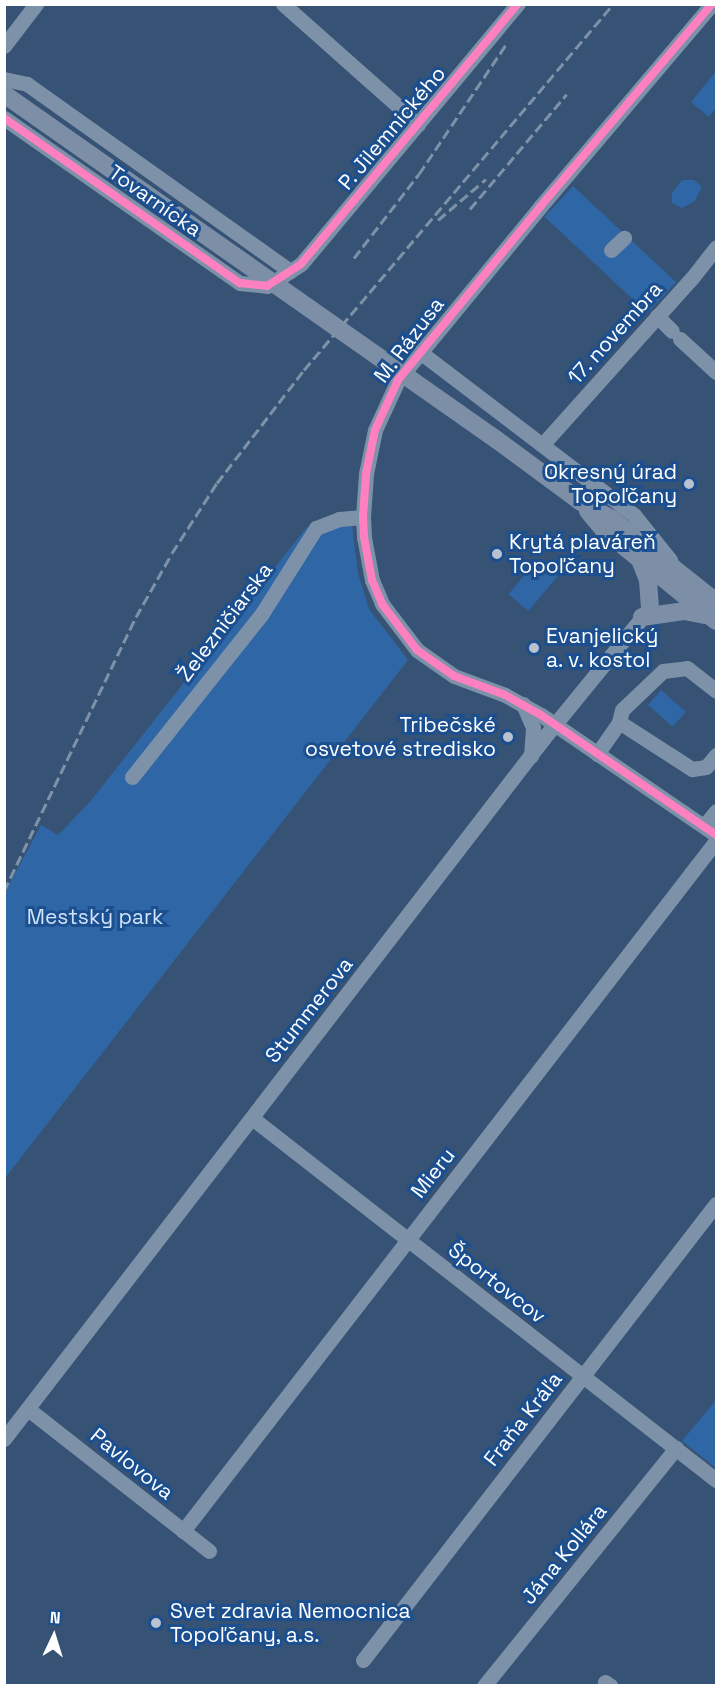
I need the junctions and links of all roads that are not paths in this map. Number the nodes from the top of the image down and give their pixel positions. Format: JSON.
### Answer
{"nodes":[{"id":1,"x":36,"y":4,"type":"edge"},
{"id":2,"x":283,"y":4,"type":"edge"},
{"id":3,"x":518,"y":4,"type":"edge"},
{"id":4,"x":712,"y":4,"type":"edge"},
{"id":5,"x":4,"y":46,"type":"edge"},
{"id":6,"x":4,"y":79,"type":"edge"},
{"id":7,"x":10,"y":98,"type":"edge"},
{"id":8,"x":4,"y":118,"type":"edge"},
{"id":9,"x":418,"y":124,"type":"junction"},
{"id":10,"x":624,"y":238,"type":"dead end"},
{"id":11,"x":717,"y":247,"type":"edge"},
{"id":12,"x":611,"y":250,"type":"dead end"},
{"id":13,"x":290,"y":272,"type":"junction"},
{"id":14,"x":657,"y":316,"type":"junction"},
{"id":15,"x":420,"y":352,"type":"junction"},
{"id":16,"x":717,"y":372,"type":"edge"},
{"id":17,"x":542,"y":445,"type":"junction"},
{"id":18,"x":581,"y":502,"type":"junction"},
{"id":19,"x":363,"y":517,"type":"junction"},
{"id":20,"x":640,"y":560,"type":"junction"},
{"id":21,"x":675,"y":578,"type":"junction"},
{"id":22,"x":646,"y":613,"type":"junction"},
{"id":23,"x":714,"y":613,"type":"edge"},
{"id":24,"x":717,"y":691,"type":"edge"},
{"id":25,"x":523,"y":704,"type":"junction"},
{"id":26,"x":619,"y":722,"type":"junction"},
{"id":27,"x":555,"y":725,"type":"junction"},
{"id":28,"x":597,"y":754,"type":"junction"},
{"id":29,"x":717,"y":754,"type":"edge"},
{"id":30,"x":531,"y":756,"type":"junction"},
{"id":31,"x":132,"y":777,"type":"dead end"},
{"id":32,"x":717,"y":811,"type":"edge"},
{"id":33,"x":710,"y":831,"type":"edge"},
{"id":34,"x":717,"y":841,"type":"edge"},
{"id":35,"x":252,"y":1118,"type":"junction"},
{"id":36,"x":717,"y":1204,"type":"edge"},
{"id":37,"x":407,"y":1240,"type":"junction"},
{"id":38,"x":583,"y":1376,"type":"junction"},
{"id":39,"x":28,"y":1409,"type":"junction"},
{"id":40,"x":4,"y":1439,"type":"edge"},
{"id":41,"x":676,"y":1448,"type":"junction"},
{"id":42,"x":717,"y":1480,"type":"edge"},
{"id":43,"x":183,"y":1531,"type":"junction"},
{"id":44,"x":209,"y":1551,"type":"dead end"},
{"id":45,"x":363,"y":1660,"type":"dead end"},
{"id":46,"x":484,"y":1686,"type":"edge"}],
"edges":[{"from":1,"to":5,"type":"street"},
{"from":2,"to":9,"type":"street"},
{"from":3,"to":9,"type":"street","name":"P. Jilemnického"},
{"from":4,"to":15,"type":"street","name":"M. Rázusa"},
{"from":6,"to":13,"type":"street","name":"Tovarnícka"},
{"from":7,"to":18,"type":"main road","name":"Tovarnícka"},
{"from":8,"to":13,"type":"street","name":"Tovarnícka"},
{"from":9,"to":13,"type":"street","name":"P. Jilemnického"},
{"from":10,"to":12,"type":"street"},
{"from":11,"to":14,"type":"street","name":"17. novembra"},
{"from":14,"to":16,"type":"street"},
{"from":14,"to":17,"type":"street","name":"17. novembra"},
{"from":15,"to":17,"type":"street"},
{"from":15,"to":19,"type":"street","name":"M. Rázusa"},
{"from":17,"to":21,"type":"street"},
{"from":18,"to":20,"type":"main road","name":"Tovarnícka"},
{"from":18,"to":21,"type":"main road","name":"Tovarnícka"},
{"from":19,"to":25,"type":"street","name":"M. Rázusa"},
{"from":19,"to":31,"type":"street","name":"Železničiarska"},
{"from":20,"to":21,"type":"main road","name":"Tovarnícka"},
{"from":20,"to":22,"type":"main road"},
{"from":21,"to":22,"type":"main road"},
{"from":21,"to":23,"type":"main road"},
{"from":22,"to":23,"type":"main road"},
{"from":22,"to":27,"type":"street","name":"Stummerova"},
{"from":24,"to":26,"type":"street"},
{"from":25,"to":27,"type":"street","name":"M. Rázusa"},
{"from":25,"to":30,"type":"street"},
{"from":26,"to":28,"type":"street"},
{"from":26,"to":29,"type":"street"},
{"from":27,"to":28,"type":"street","name":"M. Rázusa"},
{"from":27,"to":30,"type":"street","name":"Stummerova"},
{"from":28,"to":33,"type":"street","name":"M. Rázusa"},
{"from":30,"to":35,"type":"street","name":"Stummerova"},
{"from":32,"to":33,"type":"street"},
{"from":34,"to":37,"type":"street","name":"Mieru"},
{"from":35,"to":37,"type":"street","name":"Športovcov"},
{"from":35,"to":39,"type":"street","name":"Stummerova"},
{"from":36,"to":38,"type":"street","name":"Fraňa Kráľa"},
{"from":37,"to":38,"type":"street","name":"Športovcov"},
{"from":37,"to":43,"type":"street","name":"Mieru"},
{"from":38,"to":41,"type":"street","name":"Športovcov"},
{"from":38,"to":45,"type":"street","name":"Fraňa Kráľa"},
{"from":39,"to":40,"type":"street","name":"Stummerova"},
{"from":39,"to":43,"type":"street","name":"Pavlovova"},
{"from":41,"to":42,"type":"street","name":"Športovcov"},
{"from":41,"to":46,"type":"street","name":"Jána Kollára"},
{"from":43,"to":44,"type":"street","name":"Pavlovova"}]}
